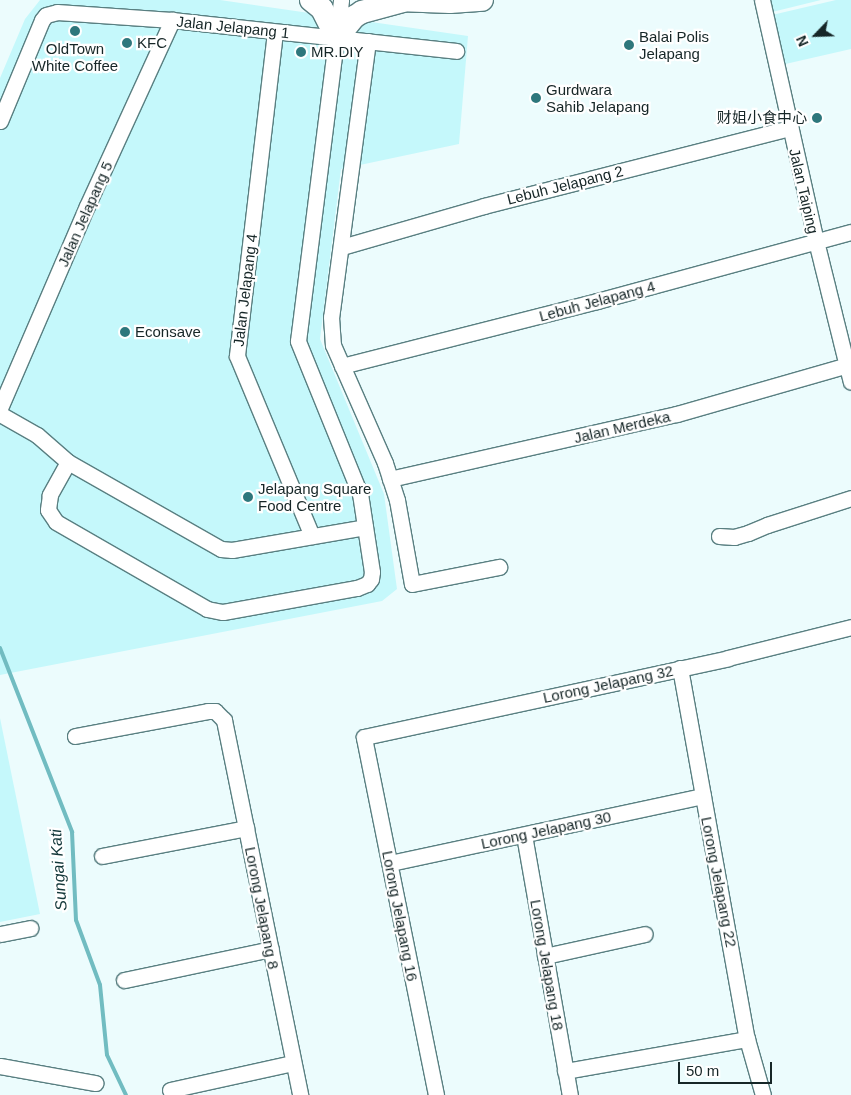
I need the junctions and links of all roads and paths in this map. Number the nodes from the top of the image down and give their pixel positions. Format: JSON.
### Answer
{"nodes":[{"id":1,"x":311,"y":0,"type":"edge"},
{"id":2,"x":341,"y":0,"type":"edge"},
{"id":3,"x":400,"y":0,"type":"edge"},
{"id":4,"x":482,"y":0,"type":"edge"},
{"id":5,"x":762,"y":0,"type":"edge"},
{"id":6,"x":172,"y":20,"type":"junction"},
{"id":7,"x":275,"y":32,"type":"junction"},
{"id":8,"x":337,"y":38,"type":"junction"},
{"id":9,"x":368,"y":41,"type":"junction"},
{"id":10,"x":456,"y":51,"type":"dead end"},
{"id":11,"x":0,"y":121,"type":"edge"},
{"id":12,"x":790,"y":128,"type":"junction"},
{"id":13,"x":851,"y":232,"type":"edge"},
{"id":14,"x":816,"y":241,"type":"junction"},
{"id":15,"x":342,"y":247,"type":"junction"},
{"id":16,"x":849,"y":364,"type":"edge"},
{"id":17,"x":342,"y":366,"type":"junction"},
{"id":18,"x":851,"y":382,"type":"edge"},
{"id":19,"x":0,"y":408,"type":"edge"},
{"id":20,"x":0,"y":414,"type":"edge"},
{"id":21,"x":68,"y":462,"type":"junction"},
{"id":22,"x":390,"y":479,"type":"junction"},
{"id":23,"x":851,"y":498,"type":"edge"},
{"id":24,"x":366,"y":527,"type":"junction"},
{"id":25,"x":312,"y":536,"type":"junction"},
{"id":26,"x":719,"y":536,"type":"dead end"},
{"id":27,"x":499,"y":568,"type":"dead end"},
{"id":28,"x":851,"y":627,"type":"edge"},
{"id":29,"x":680,"y":668,"type":"junction"},
{"id":30,"x":75,"y":736,"type":"dead end"},
{"id":31,"x":364,"y":737,"type":"joint"},
{"id":32,"x":702,"y":796,"type":"junction"},
{"id":33,"x":246,"y":828,"type":"junction"},
{"id":34,"x":524,"y":835,"type":"junction"},
{"id":35,"x":102,"y":856,"type":"dead end"},
{"id":36,"x":390,"y":863,"type":"junction"},
{"id":37,"x":30,"y":928,"type":"dead end"},
{"id":38,"x":0,"y":934,"type":"edge"},
{"id":39,"x":645,"y":934,"type":"dead end"},
{"id":40,"x":270,"y":949,"type":"junction"},
{"id":41,"x":545,"y":956,"type":"junction"},
{"id":42,"x":124,"y":980,"type":"dead end"},
{"id":43,"x":747,"y":1039,"type":"junction"},
{"id":44,"x":294,"y":1063,"type":"junction"},
{"id":45,"x":0,"y":1066,"type":"edge"},
{"id":46,"x":565,"y":1070,"type":"junction"},
{"id":47,"x":94,"y":1083,"type":"dead end"},
{"id":48,"x":170,"y":1090,"type":"dead end"},
{"id":49,"x":300,"y":1095,"type":"edge"},
{"id":50,"x":436,"y":1095,"type":"edge"},
{"id":51,"x":570,"y":1095,"type":"edge"},
{"id":52,"x":763,"y":1095,"type":"edge"}],
"edges":[{"from":1,"to":8,"type":"main road"},
{"from":2,"to":8,"type":"street"},
{"from":3,"to":4,"type":"main road"},
{"from":3,"to":8,"type":"main road"},
{"from":5,"to":12,"type":"street","name":"Jalan Taiping"},
{"from":6,"to":7,"type":"street","name":"Jalan Jelapang 1"},
{"from":6,"to":11,"type":"street","name":"Jalan Jelapang 1"},
{"from":6,"to":19,"type":"street","name":"Jalan Jelapang 5"},
{"from":7,"to":8,"type":"street","name":"Jalan Jelapang 1"},
{"from":7,"to":25,"type":"street","name":"Jalan Jelapang 4"},
{"from":8,"to":9,"type":"street","name":"Jalan Jelapang 1"},
{"from":8,"to":24,"type":"street"},
{"from":9,"to":10,"type":"street","name":"Jalan Jelapang 1"},
{"from":9,"to":15,"type":"street"},
{"from":12,"to":14,"type":"street","name":"Jalan Taiping"},
{"from":12,"to":15,"type":"street","name":"Lebuh Jelapang 2"},
{"from":13,"to":14,"type":"street","name":"Lebuh Jelapang 4"},
{"from":14,"to":16,"type":"street","name":"Jalan Taiping"},
{"from":14,"to":17,"type":"street","name":"Lebuh Jelapang 4"},
{"from":15,"to":17,"type":"street"},
{"from":16,"to":18,"type":"street","name":"Jalan Taiping"},
{"from":16,"to":22,"type":"street","name":"Jalan Merdeka"},
{"from":17,"to":22,"type":"street"},
{"from":20,"to":21,"type":"street"},
{"from":21,"to":24,"type":"street"},
{"from":21,"to":25,"type":"street"},
{"from":22,"to":27,"type":"street"},
{"from":23,"to":26,"type":"street"},
{"from":24,"to":25,"type":"street"},
{"from":28,"to":29,"type":"street","name":"Lorong Jelapang 32"},
{"from":29,"to":31,"type":"street","name":"Lorong Jelapang 32"},
{"from":29,"to":32,"type":"street","name":"Lorong Jelapang 22"},
{"from":30,"to":33,"type":"street","name":"Lorong Jelapang 8"},
{"from":31,"to":36,"type":"street","name":"Lorong Jelapang 16"},
{"from":32,"to":34,"type":"street","name":"Lorong Jelapang 30"},
{"from":32,"to":43,"type":"street","name":"Lorong Jelapang 22"},
{"from":33,"to":35,"type":"street"},
{"from":33,"to":40,"type":"street","name":"Lorong Jelapang 8"},
{"from":34,"to":36,"type":"street","name":"Lorong Jelapang 30"},
{"from":34,"to":41,"type":"street","name":"Lorong Jelapang 18"},
{"from":36,"to":50,"type":"street","name":"Lorong Jelapang 16"},
{"from":37,"to":38,"type":"street"},
{"from":39,"to":41,"type":"street"},
{"from":40,"to":42,"type":"street"},
{"from":40,"to":44,"type":"street","name":"Lorong Jelapang 8"},
{"from":41,"to":46,"type":"street","name":"Lorong Jelapang 18"},
{"from":43,"to":46,"type":"street"},
{"from":43,"to":52,"type":"street","name":"Lorong Jelapang 22"},
{"from":44,"to":48,"type":"street"},
{"from":44,"to":49,"type":"street","name":"Lorong Jelapang 8"},
{"from":45,"to":47,"type":"street"},
{"from":46,"to":51,"type":"street","name":"Lorong Jelapang 18"}]}
